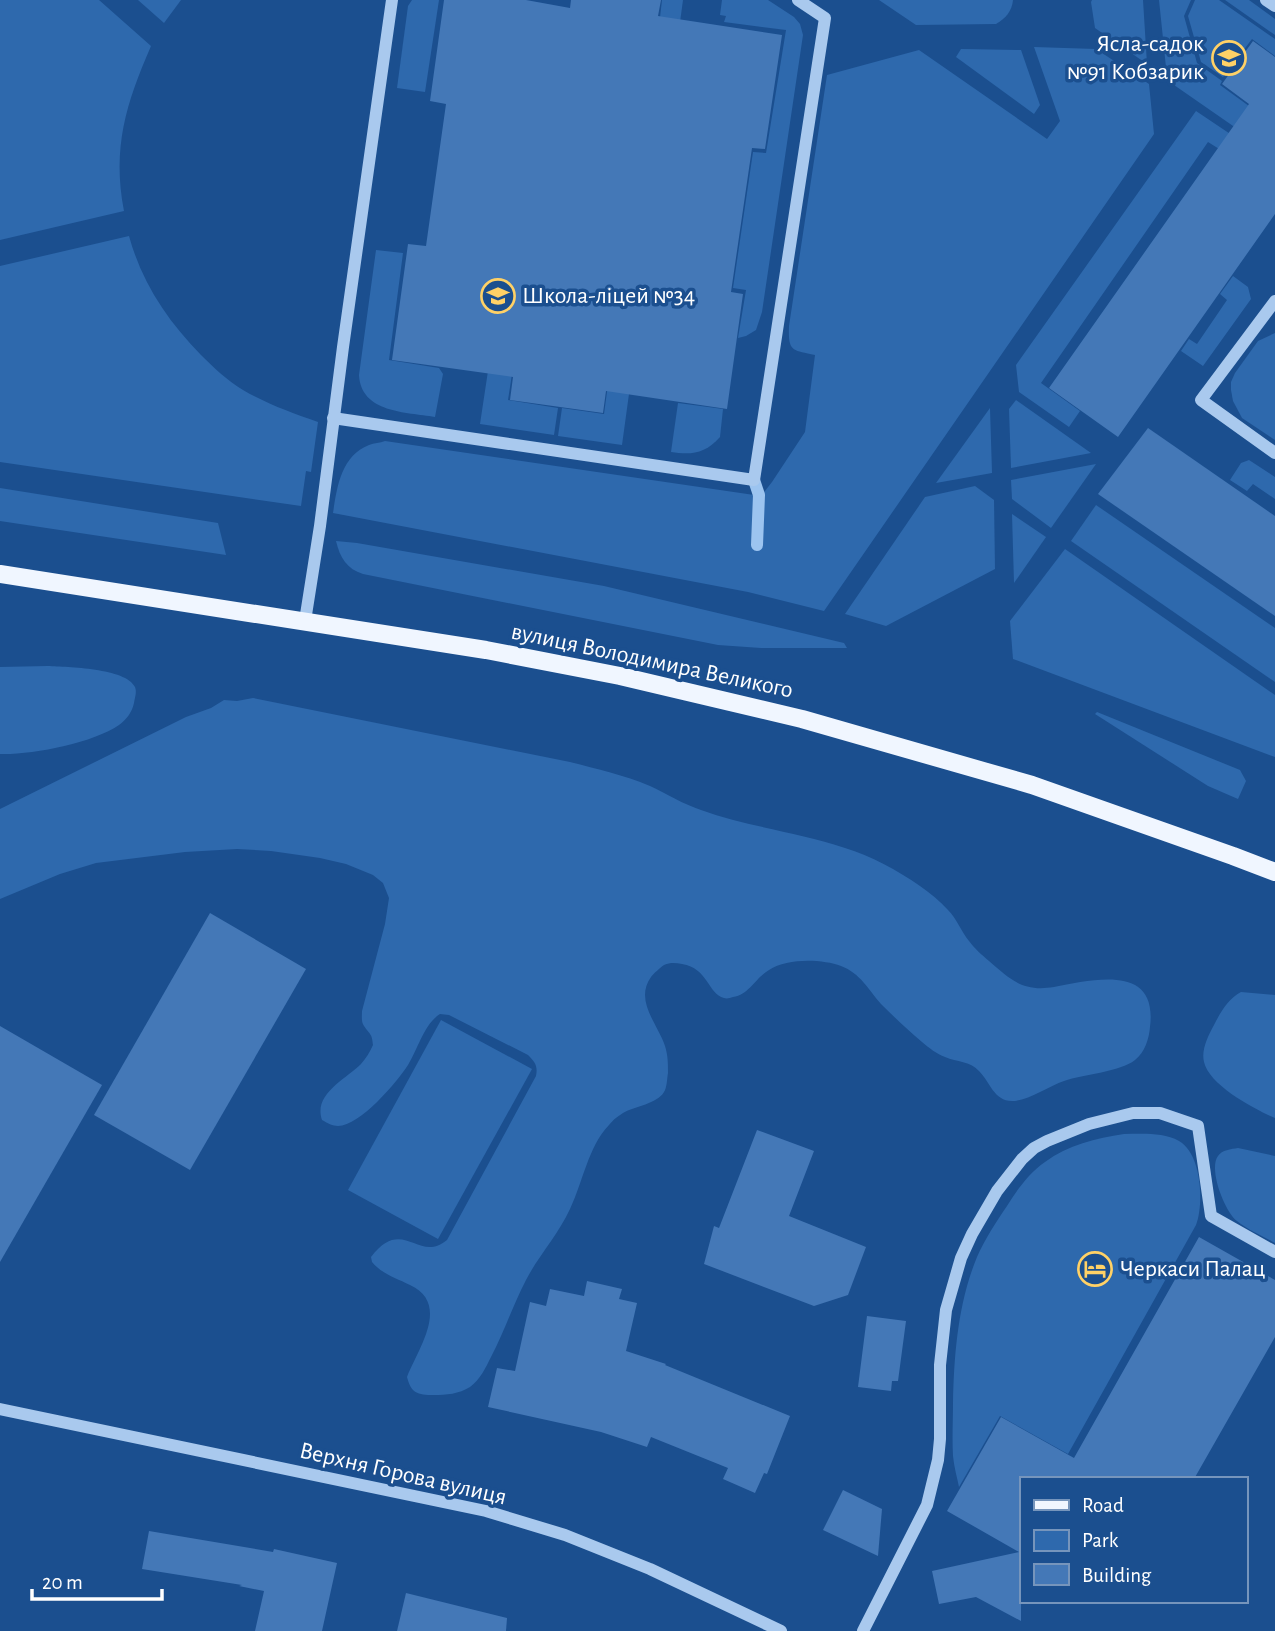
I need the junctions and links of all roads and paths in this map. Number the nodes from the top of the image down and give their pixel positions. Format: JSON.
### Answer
{"nodes":[{"id":1,"x":392,"y":0,"type":"edge"},
{"id":2,"x":798,"y":0,"type":"edge"},
{"id":3,"x":1266,"y":0,"type":"edge"},
{"id":4,"x":1275,"y":6,"type":"edge"},
{"id":5,"x":1275,"y":301,"type":"edge"},
{"id":6,"x":333,"y":418,"type":"junction"},
{"id":7,"x":1275,"y":453,"type":"edge"},
{"id":8,"x":0,"y":574,"type":"edge"},
{"id":9,"x":305,"y":621,"type":"junction"},
{"id":10,"x":1275,"y":872,"type":"edge"},
{"id":11,"x":1275,"y":1252,"type":"edge"},
{"id":12,"x":0,"y":1409,"type":"edge"},
{"id":13,"x":781,"y":1631,"type":"edge"},
{"id":14,"x":863,"y":1631,"type":"edge"}],
"edges":[{"from":1,"to":6,"type":"street"},
{"from":2,"to":6,"type":"street"},
{"from":3,"to":4,"type":"street"},
{"from":5,"to":7,"type":"street"},
{"from":6,"to":9,"type":"street"},
{"from":8,"to":9,"type":"main road","name":"вулиця Володимира Великого"},
{"from":9,"to":10,"type":"main road","name":"вулиця Володимира Великого"},
{"from":11,"to":14,"type":"street"},
{"from":12,"to":13,"type":"street","name":"Верхня Горова вулиця"}]}
